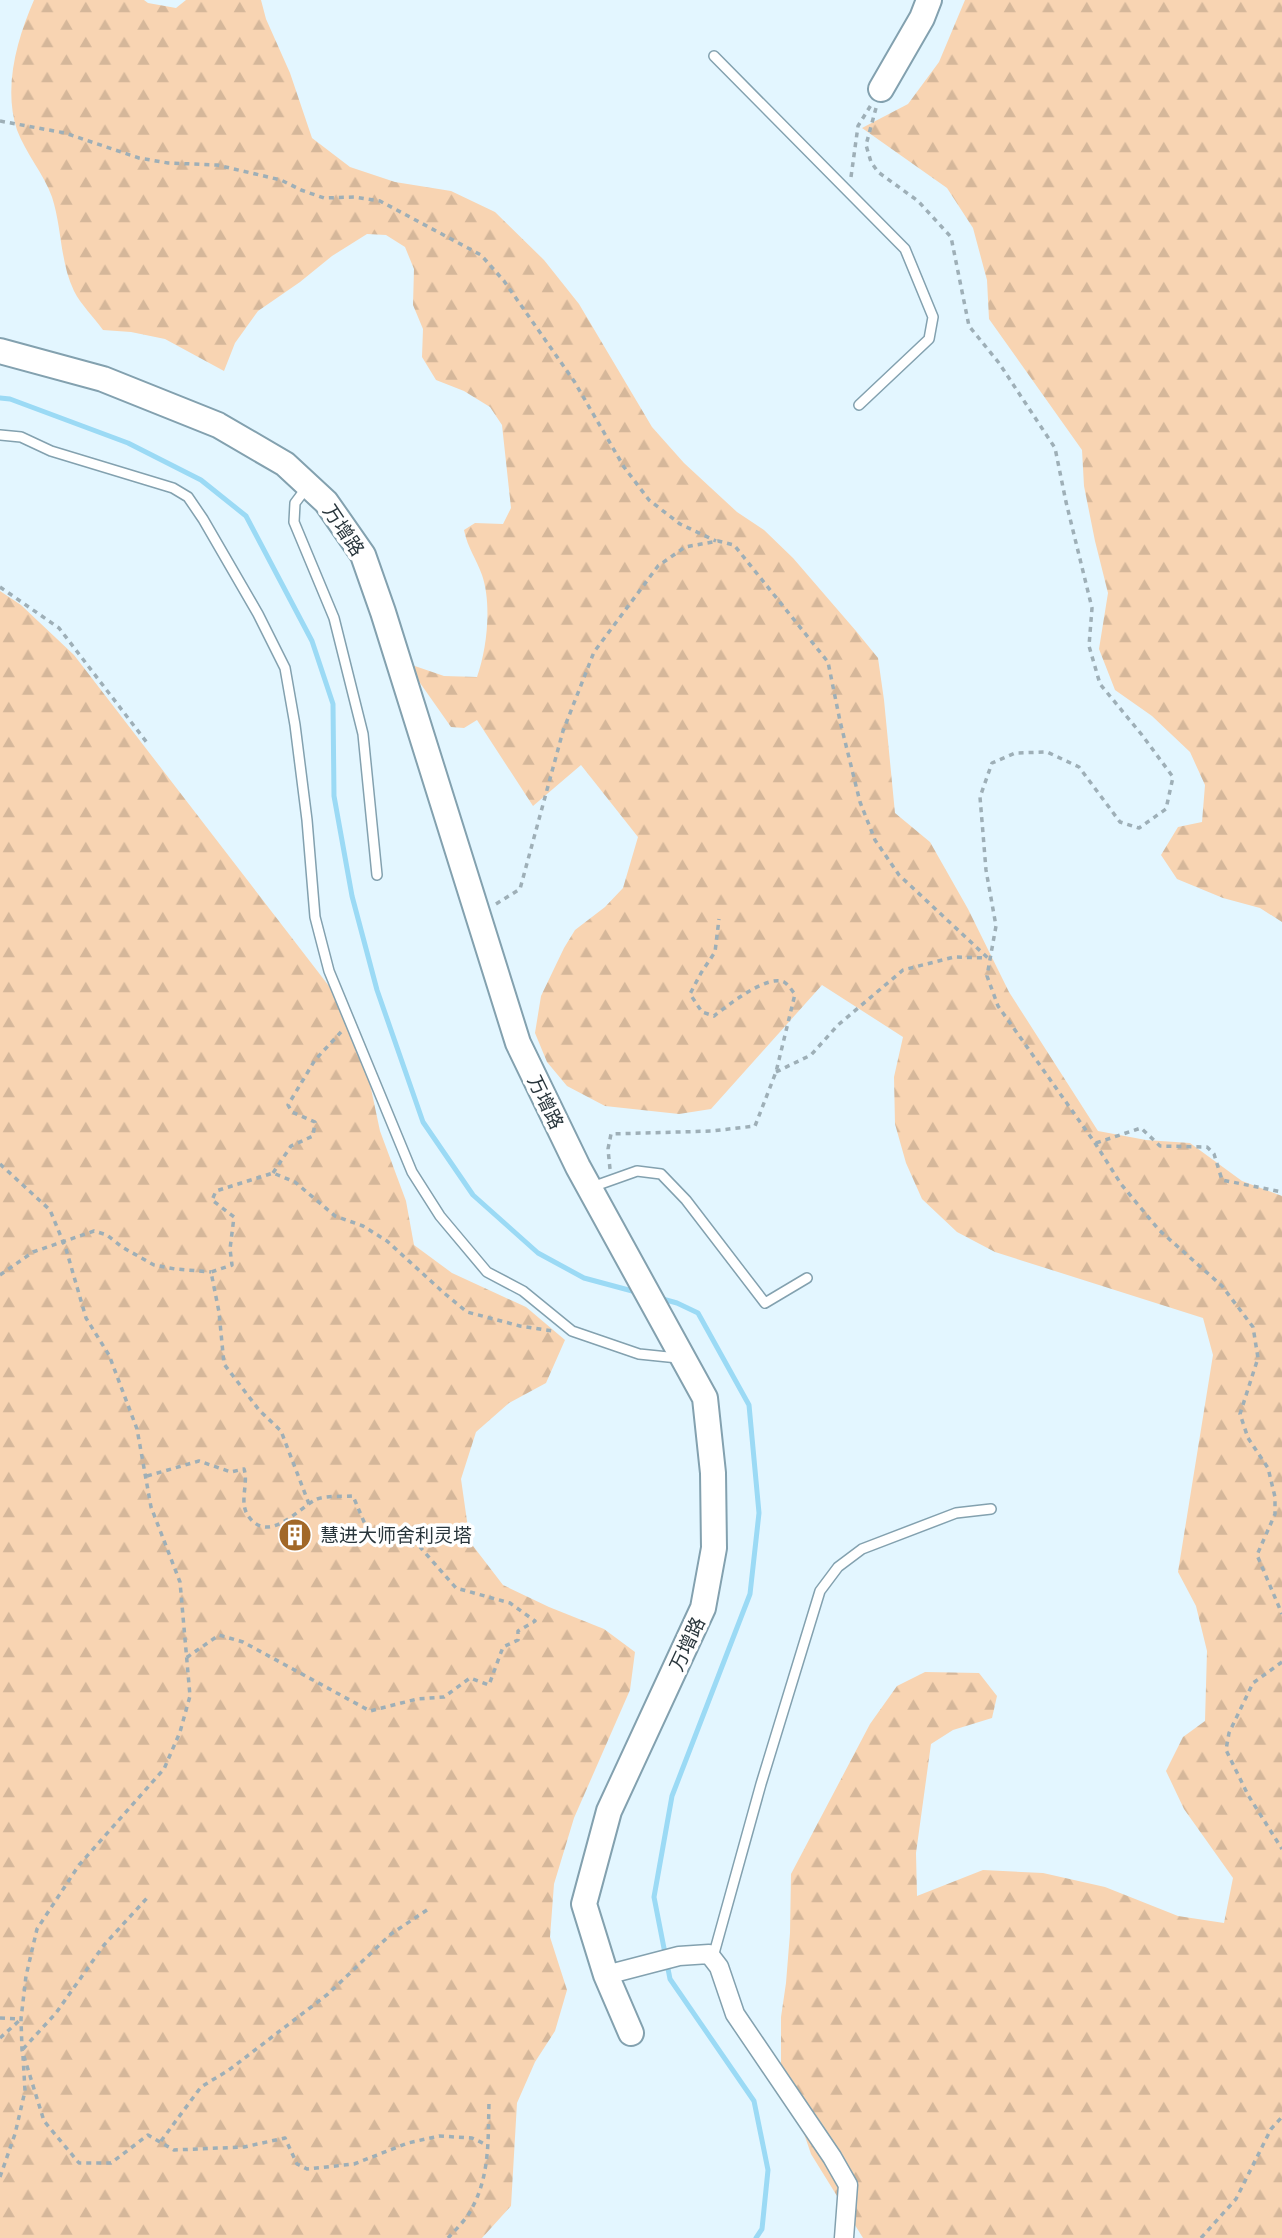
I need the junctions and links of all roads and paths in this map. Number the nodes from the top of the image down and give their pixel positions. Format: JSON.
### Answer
{"nodes":[{"id":1,"x":929,"y":0,"type":"edge"},
{"id":2,"x":714,"y":56,"type":"dead end"},
{"id":3,"x":881,"y":89,"type":"junction"},
{"id":4,"x":0,"y":121,"type":"edge"},
{"id":5,"x":849,"y":192,"type":"junction"},
{"id":6,"x":0,"y":351,"type":"edge"},
{"id":7,"x":859,"y":405,"type":"dead end"},
{"id":8,"x":0,"y":435,"type":"edge"},
{"id":9,"x":308,"y":486,"type":"junction"},
{"id":10,"x":718,"y":541,"type":"junction"},
{"id":11,"x":0,"y":587,"type":"edge"},
{"id":12,"x":148,"y":744,"type":"dead end"},
{"id":13,"x":377,"y":875,"type":"dead end"},
{"id":14,"x":477,"y":915,"type":"junction"},
{"id":15,"x":719,"y":919,"type":"dead end"},
{"id":16,"x":989,"y":958,"type":"junction"},
{"id":17,"x":350,"y":1023,"type":"junction"},
{"id":18,"x":776,"y":1072,"type":"junction"},
{"id":19,"x":1096,"y":1143,"type":"junction"},
{"id":20,"x":0,"y":1164,"type":"edge"},
{"id":21,"x":273,"y":1173,"type":"junction"},
{"id":22,"x":600,"y":1184,"type":"junction"},
{"id":23,"x":1282,"y":1192,"type":"edge"},
{"id":24,"x":63,"y":1240,"type":"junction"},
{"id":25,"x":211,"y":1272,"type":"junction"},
{"id":26,"x":0,"y":1275,"type":"edge"},
{"id":27,"x":807,"y":1279,"type":"dead end"},
{"id":28,"x":572,"y":1331,"type":"junction"},
{"id":29,"x":683,"y":1359,"type":"junction"},
{"id":30,"x":147,"y":1476,"type":"junction"},
{"id":31,"x":310,"y":1504,"type":"junction"},
{"id":32,"x":991,"y":1509,"type":"dead end"},
{"id":33,"x":1282,"y":1614,"type":"edge"},
{"id":34,"x":186,"y":1658,"type":"junction"},
{"id":35,"x":1282,"y":1662,"type":"edge"},
{"id":36,"x":1282,"y":1849,"type":"edge"},
{"id":37,"x":147,"y":1898,"type":"dead end"},
{"id":38,"x":427,"y":1910,"type":"dead end"},
{"id":39,"x":713,"y":1958,"type":"junction"},
{"id":40,"x":606,"y":1975,"type":"junction"},
{"id":41,"x":0,"y":2018,"type":"edge"},
{"id":42,"x":20,"y":2020,"type":"junction"},
{"id":43,"x":631,"y":2033,"type":"dead end"},
{"id":44,"x":0,"y":2038,"type":"edge"},
{"id":45,"x":22,"y":2050,"type":"junction"},
{"id":46,"x":489,"y":2102,"type":"dead end"},
{"id":47,"x":1282,"y":2117,"type":"edge"},
{"id":48,"x":161,"y":2141,"type":"junction"},
{"id":49,"x":487,"y":2145,"type":"junction"},
{"id":50,"x":0,"y":2177,"type":"edge"},
{"id":51,"x":448,"y":2238,"type":"edge"},
{"id":52,"x":844,"y":2238,"type":"edge"},
{"id":53,"x":1201,"y":2238,"type":"edge"}],
"edges":[{"from":1,"to":3,"type":"street"},
{"from":2,"to":5,"type":"lane"},
{"from":3,"to":5,"type":"path"},
{"from":3,"to":16,"type":"path"},
{"from":4,"to":10,"type":"path"},
{"from":5,"to":7,"type":"lane"},
{"from":6,"to":9,"type":"street","name":"万增路"},
{"from":8,"to":17,"type":"lane"},
{"from":9,"to":13,"type":"lane"},
{"from":9,"to":14,"type":"street","name":"万增路"},
{"from":10,"to":14,"type":"path"},
{"from":10,"to":16,"type":"path"},
{"from":11,"to":12,"type":"path"},
{"from":14,"to":22,"type":"street","name":"万增路"},
{"from":15,"to":18,"type":"path"},
{"from":16,"to":18,"type":"path"},
{"from":16,"to":19,"type":"path"},
{"from":17,"to":21,"type":"path"},
{"from":17,"to":28,"type":"lane"},
{"from":18,"to":22,"type":"path"},
{"from":19,"to":23,"type":"path"},
{"from":19,"to":33,"type":"path"},
{"from":20,"to":24,"type":"path"},
{"from":21,"to":25,"type":"path"},
{"from":21,"to":28,"type":"path"},
{"from":22,"to":27,"type":"lane"},
{"from":22,"to":29,"type":"street","name":"万增路"},
{"from":24,"to":25,"type":"path"},
{"from":24,"to":26,"type":"path"},
{"from":24,"to":30,"type":"path"},
{"from":25,"to":31,"type":"path"},
{"from":28,"to":29,"type":"lane"},
{"from":29,"to":40,"type":"street","name":"万增路"},
{"from":30,"to":31,"type":"path"},
{"from":30,"to":34,"type":"path"},
{"from":31,"to":34,"type":"path"},
{"from":32,"to":39,"type":"lane"},
{"from":34,"to":42,"type":"path"},
{"from":35,"to":36,"type":"path"},
{"from":37,"to":45,"type":"path"},
{"from":38,"to":48,"type":"path"},
{"from":39,"to":40,"type":"street"},
{"from":39,"to":52,"type":"street"},
{"from":40,"to":43,"type":"street","name":"万增路"},
{"from":41,"to":42,"type":"path"},
{"from":42,"to":44,"type":"path"},
{"from":42,"to":45,"type":"path"},
{"from":45,"to":48,"type":"path"},
{"from":45,"to":50,"type":"path"},
{"from":46,"to":49,"type":"path"},
{"from":47,"to":53,"type":"path"},
{"from":48,"to":49,"type":"path"},
{"from":49,"to":51,"type":"path"}]}
